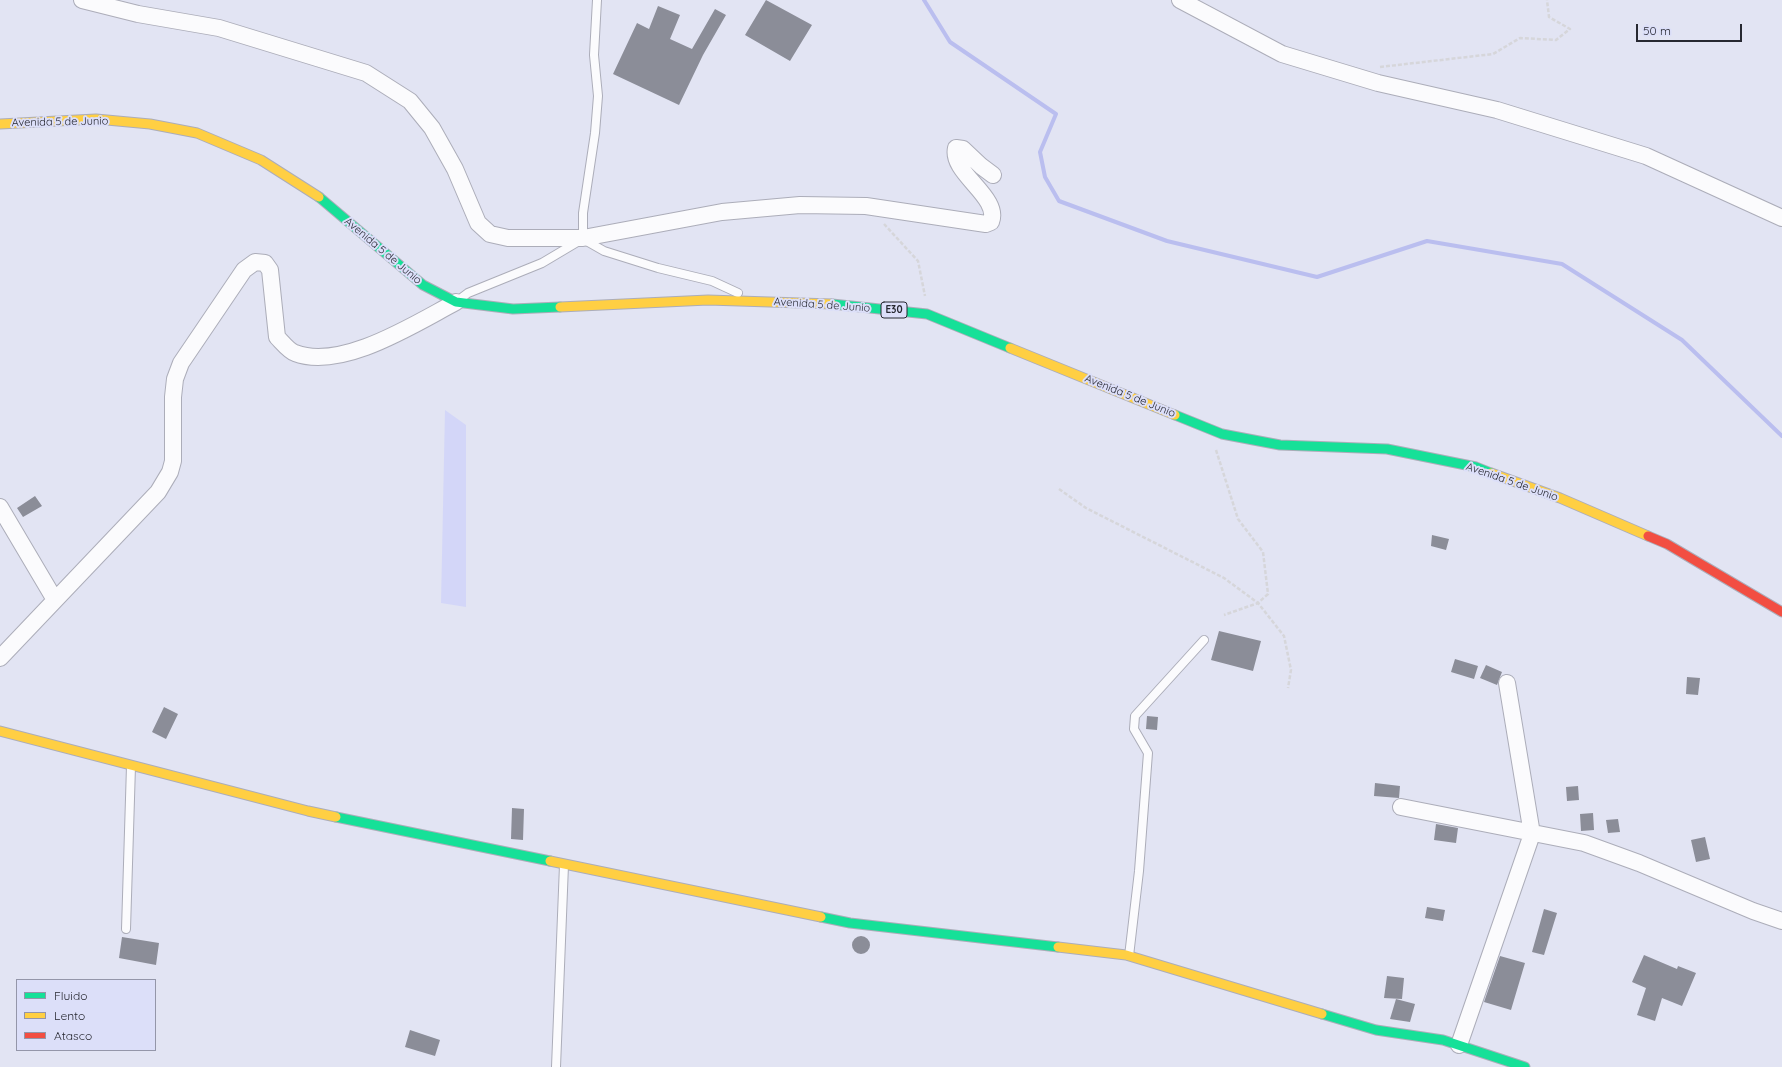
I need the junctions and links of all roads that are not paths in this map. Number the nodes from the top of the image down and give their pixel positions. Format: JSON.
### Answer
{"nodes":[{"id":1,"x":82,"y":0,"type":"edge"},
{"id":2,"x":596,"y":0,"type":"edge"},
{"id":3,"x":1180,"y":0,"type":"edge"},
{"id":4,"x":0,"y":124,"type":"edge"},
{"id":5,"x":993,"y":175,"type":"dead end"},
{"id":6,"x":1782,"y":218,"type":"edge"},
{"id":7,"x":583,"y":238,"type":"junction"},
{"id":8,"x":754,"y":301,"type":"junction"},
{"id":9,"x":456,"y":302,"type":"junction"},
{"id":10,"x":0,"y":508,"type":"edge"},
{"id":11,"x":55,"y":600,"type":"junction"},
{"id":12,"x":1782,"y":612,"type":"edge"},
{"id":13,"x":1204,"y":640,"type":"dead end"},
{"id":14,"x":0,"y":658,"type":"edge"},
{"id":15,"x":1507,"y":683,"type":"dead end"},
{"id":16,"x":0,"y":731,"type":"edge"},
{"id":17,"x":131,"y":765,"type":"junction"},
{"id":18,"x":1401,"y":807,"type":"dead end"},
{"id":19,"x":1532,"y":834,"type":"junction"},
{"id":20,"x":564,"y":865,"type":"junction"},
{"id":21,"x":1782,"y":921,"type":"edge"},
{"id":22,"x":126,"y":929,"type":"dead end"},
{"id":23,"x":1129,"y":956,"type":"junction"},
{"id":24,"x":1459,"y":1045,"type":"junction"},
{"id":25,"x":556,"y":1067,"type":"edge"},
{"id":26,"x":1525,"y":1067,"type":"edge"}],
"edges":[{"from":1,"to":7,"type":"street"},
{"from":2,"to":7,"type":"lane"},
{"from":3,"to":6,"type":"street"},
{"from":4,"to":9,"type":"main road","name":"Avenida 5 de Junio","number":"E30"},
{"from":5,"to":7,"type":"street"},
{"from":7,"to":8,"type":"lane"},
{"from":7,"to":9,"type":"lane"},
{"from":8,"to":9,"type":"main road","name":"Avenida 5 de Junio","number":"E30"},
{"from":8,"to":12,"type":"main road","name":"Avenida 5 de Junio","number":"E30"},
{"from":9,"to":11,"type":"street"},
{"from":10,"to":11,"type":"street"},
{"from":11,"to":14,"type":"street"},
{"from":13,"to":23,"type":"lane"},
{"from":15,"to":19,"type":"street"},
{"from":16,"to":17,"type":"main road"},
{"from":17,"to":20,"type":"main road"},
{"from":17,"to":22,"type":"lane"},
{"from":18,"to":19,"type":"street"},
{"from":19,"to":21,"type":"street"},
{"from":19,"to":24,"type":"street"},
{"from":20,"to":23,"type":"main road"},
{"from":20,"to":25,"type":"lane"},
{"from":23,"to":24,"type":"main road"},
{"from":24,"to":26,"type":"main road"}]}
